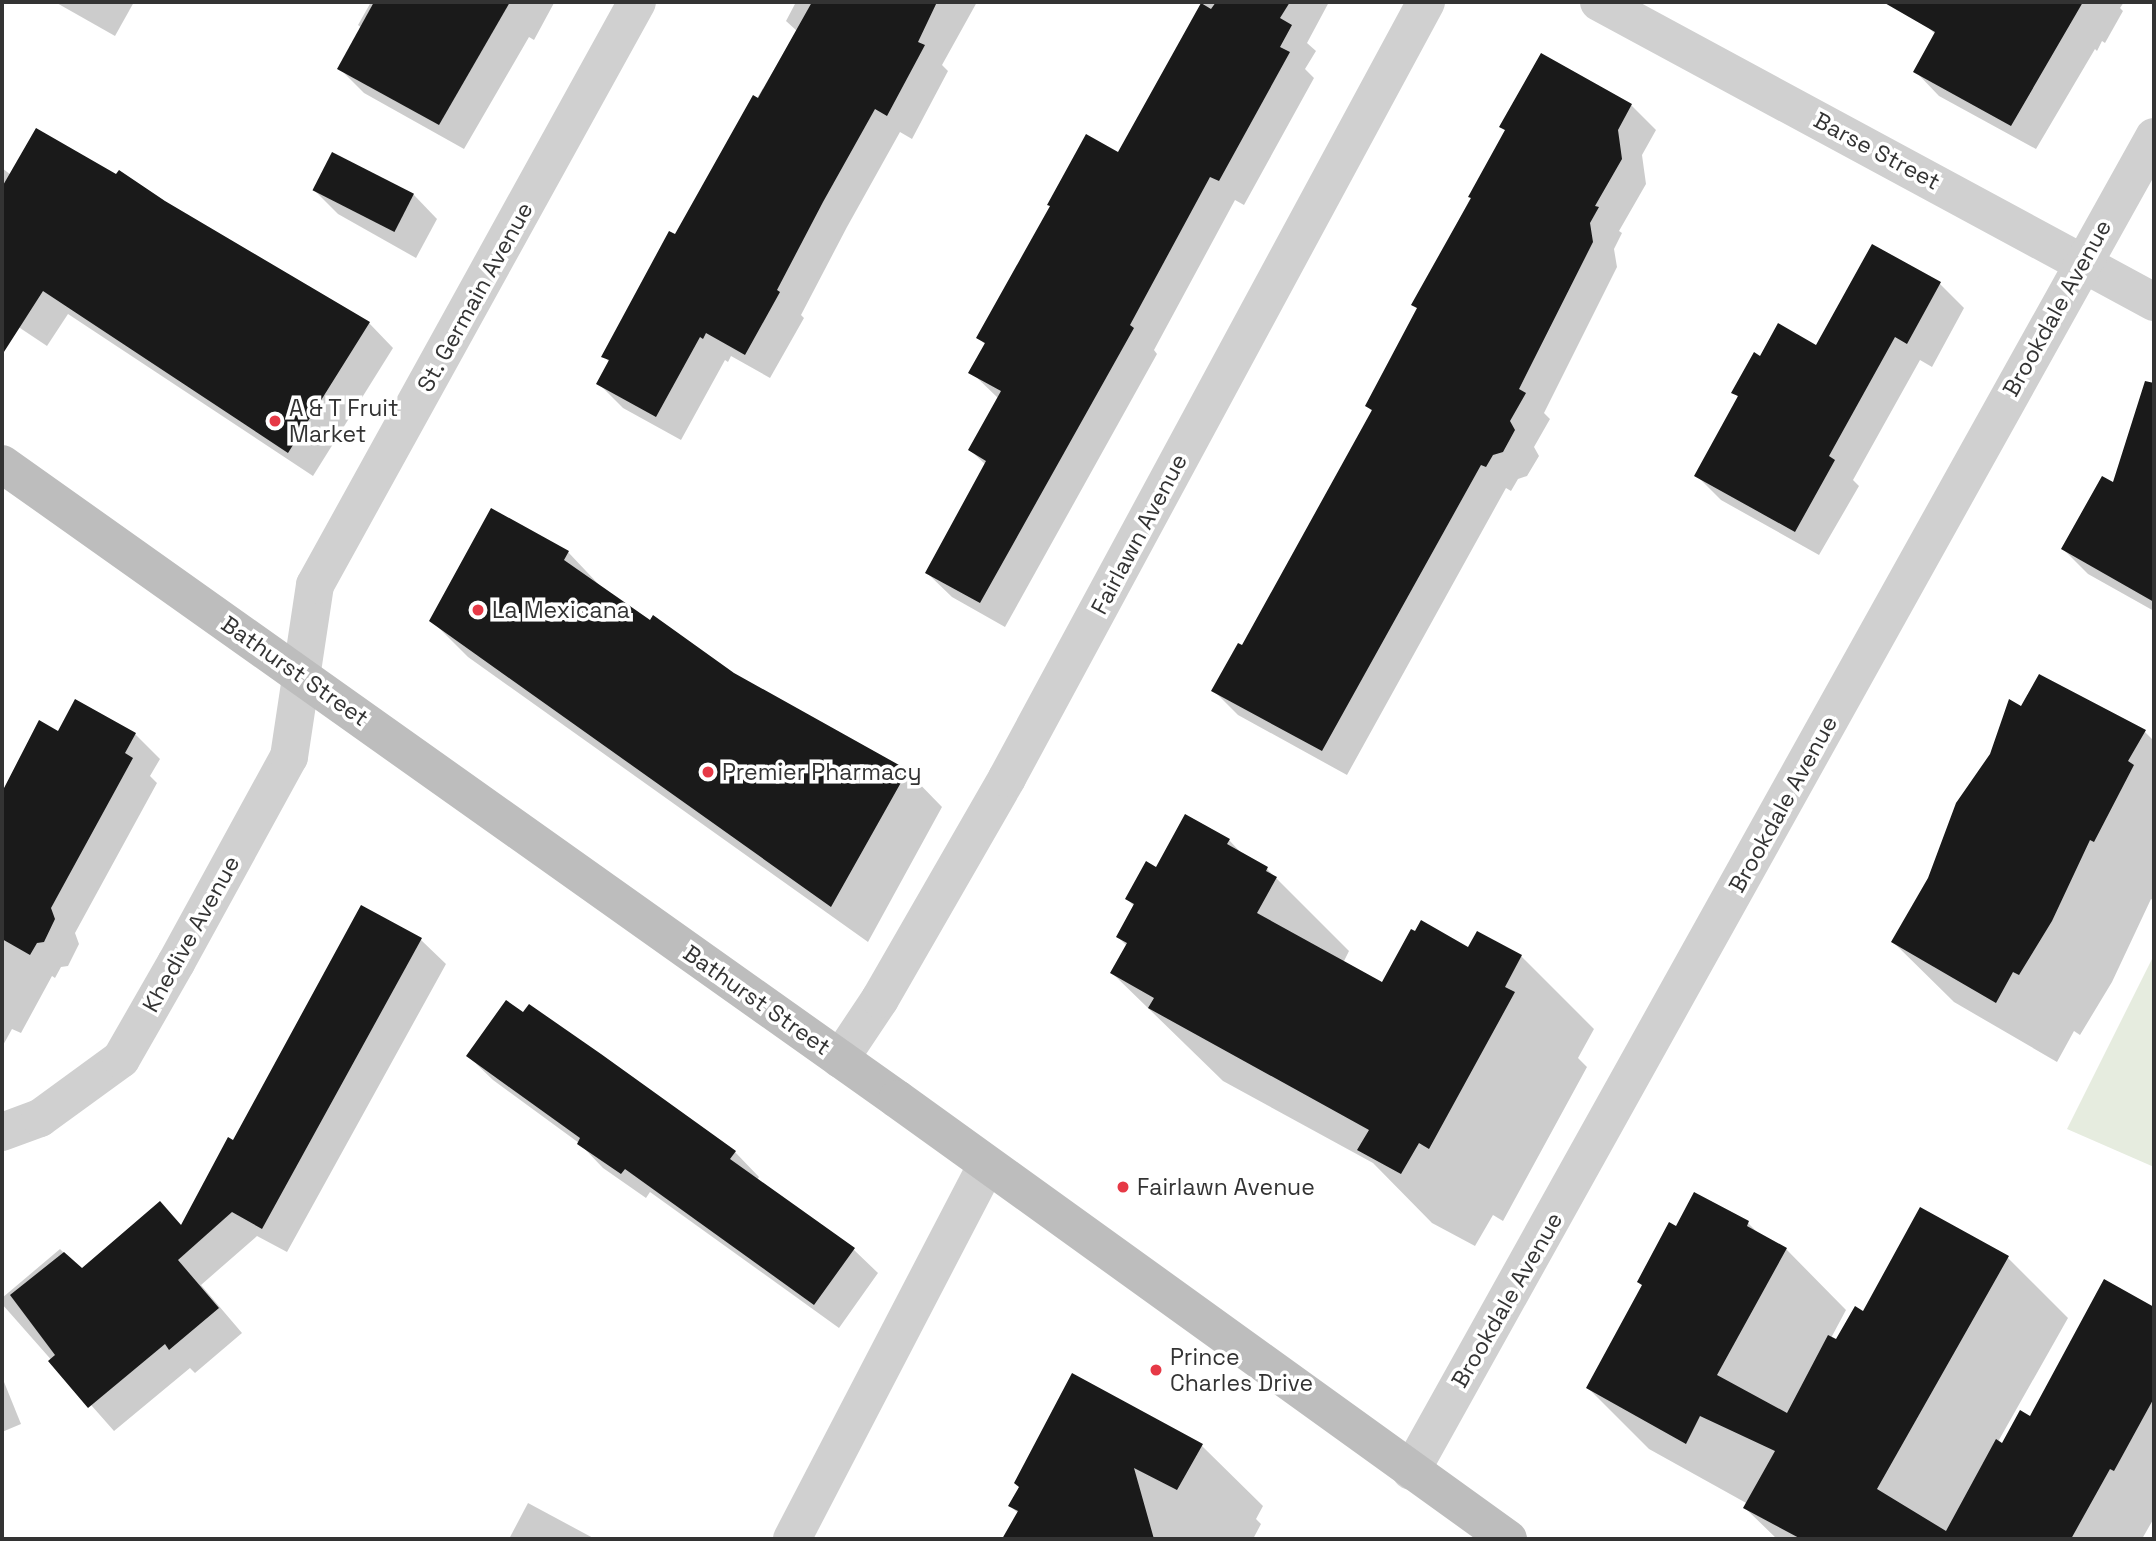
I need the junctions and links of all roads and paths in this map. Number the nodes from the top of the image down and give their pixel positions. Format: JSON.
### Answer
{"nodes":[{"id":1,"x":637,"y":2,"type":"edge"},
{"id":2,"x":1426,"y":2,"type":"edge"},
{"id":3,"x":1599,"y":2,"type":"edge"},
{"id":4,"x":2154,"y":137,"type":"edge"},
{"id":5,"x":2082,"y":262,"type":"junction"},
{"id":6,"x":2154,"y":302,"type":"edge"},
{"id":7,"x":2,"y":464,"type":"edge"},
{"id":8,"x":302,"y":676,"type":"junction"},
{"id":9,"x":840,"y":1059,"type":"junction"},
{"id":10,"x":2,"y":1132,"type":"edge"},
{"id":11,"x":987,"y":1165,"type":"junction"},
{"id":12,"x":1411,"y":1471,"type":"junction"},
{"id":13,"x":792,"y":1539,"type":"edge"},
{"id":14,"x":1508,"y":1539,"type":"edge"}],
"edges":[{"from":1,"to":8,"type":"street","name":"St. Germain Avenue"},
{"from":2,"to":9,"type":"street","name":"Fairlawn Avenue"},
{"from":3,"to":5,"type":"street","name":"Barse Street"},
{"from":4,"to":5,"type":"street","name":"Brookdale Avenue"},
{"from":5,"to":6,"type":"street","name":"Barse Street"},
{"from":5,"to":12,"type":"street","name":"Brookdale Avenue"},
{"from":7,"to":8,"type":"main road","name":"Bathurst Street"},
{"from":8,"to":9,"type":"main road","name":"Bathurst Street"},
{"from":8,"to":10,"type":"street","name":"Khedive Avenue"},
{"from":9,"to":11,"type":"main road","name":"Bathurst Street"},
{"from":11,"to":12,"type":"main road","name":"Bathurst Street"},
{"from":11,"to":13,"type":"street"},
{"from":12,"to":14,"type":"main road","name":"Bathurst Street"}]}
